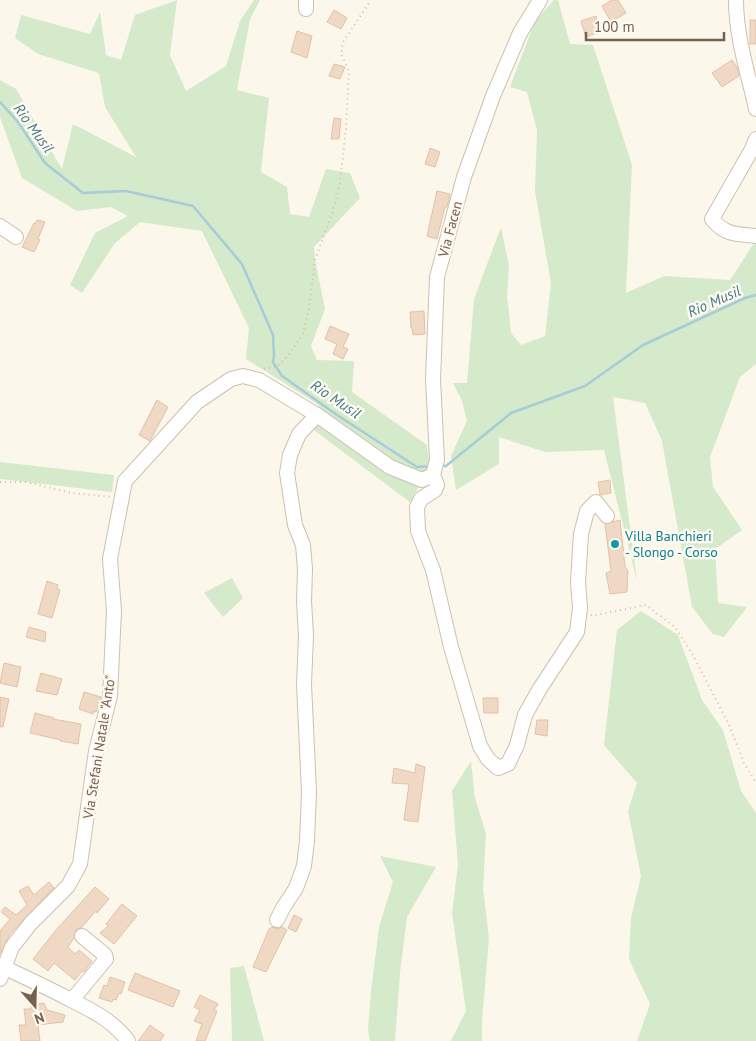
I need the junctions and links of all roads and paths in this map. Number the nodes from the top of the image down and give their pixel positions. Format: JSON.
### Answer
{"nodes":[{"id":1,"x":371,"y":0,"type":"edge"},
{"id":2,"x":540,"y":0,"type":"edge"},
{"id":3,"x":736,"y":0,"type":"edge"},
{"id":4,"x":756,"y":109,"type":"edge"},
{"id":5,"x":756,"y":139,"type":"edge"},
{"id":6,"x":0,"y":226,"type":"edge"},
{"id":7,"x":756,"y":236,"type":"edge"},
{"id":8,"x":16,"y":237,"type":"dead end"},
{"id":9,"x":276,"y":367,"type":"dead end"},
{"id":10,"x":317,"y":415,"type":"junction"},
{"id":11,"x":433,"y":475,"type":"junction"},
{"id":12,"x":0,"y":482,"type":"edge"},
{"id":13,"x":122,"y":498,"type":"junction"},
{"id":14,"x":607,"y":516,"type":"dead end"},
{"id":15,"x":580,"y":608,"type":"junction"},
{"id":16,"x":756,"y":784,"type":"edge"},
{"id":17,"x":278,"y":920,"type":"dead end"},
{"id":18,"x":82,"y":936,"type":"dead end"},
{"id":19,"x":2,"y":973,"type":"edge"},
{"id":20,"x":72,"y":1000,"type":"junction"},
{"id":21,"x":128,"y":1041,"type":"edge"}],
"edges":[{"from":1,"to":9,"type":"path"},
{"from":2,"to":11,"type":"street","name":"Via Facen"},
{"from":3,"to":4,"type":"street"},
{"from":5,"to":7,"type":"street"},
{"from":6,"to":8,"type":"street"},
{"from":10,"to":11,"type":"street","name":"Via Stefani Natale \"Anto\""},
{"from":10,"to":13,"type":"street","name":"Via Stefani Natale \"Anto\""},
{"from":10,"to":17,"type":"street"},
{"from":11,"to":15,"type":"street","name":"Via Facen"},
{"from":12,"to":13,"type":"path"},
{"from":13,"to":19,"type":"street","name":"Via Stefani Natale \"Anto\""},
{"from":14,"to":15,"type":"street"},
{"from":15,"to":16,"type":"path"},
{"from":18,"to":20,"type":"street"},
{"from":19,"to":20,"type":"street"},
{"from":20,"to":21,"type":"street"}]}
